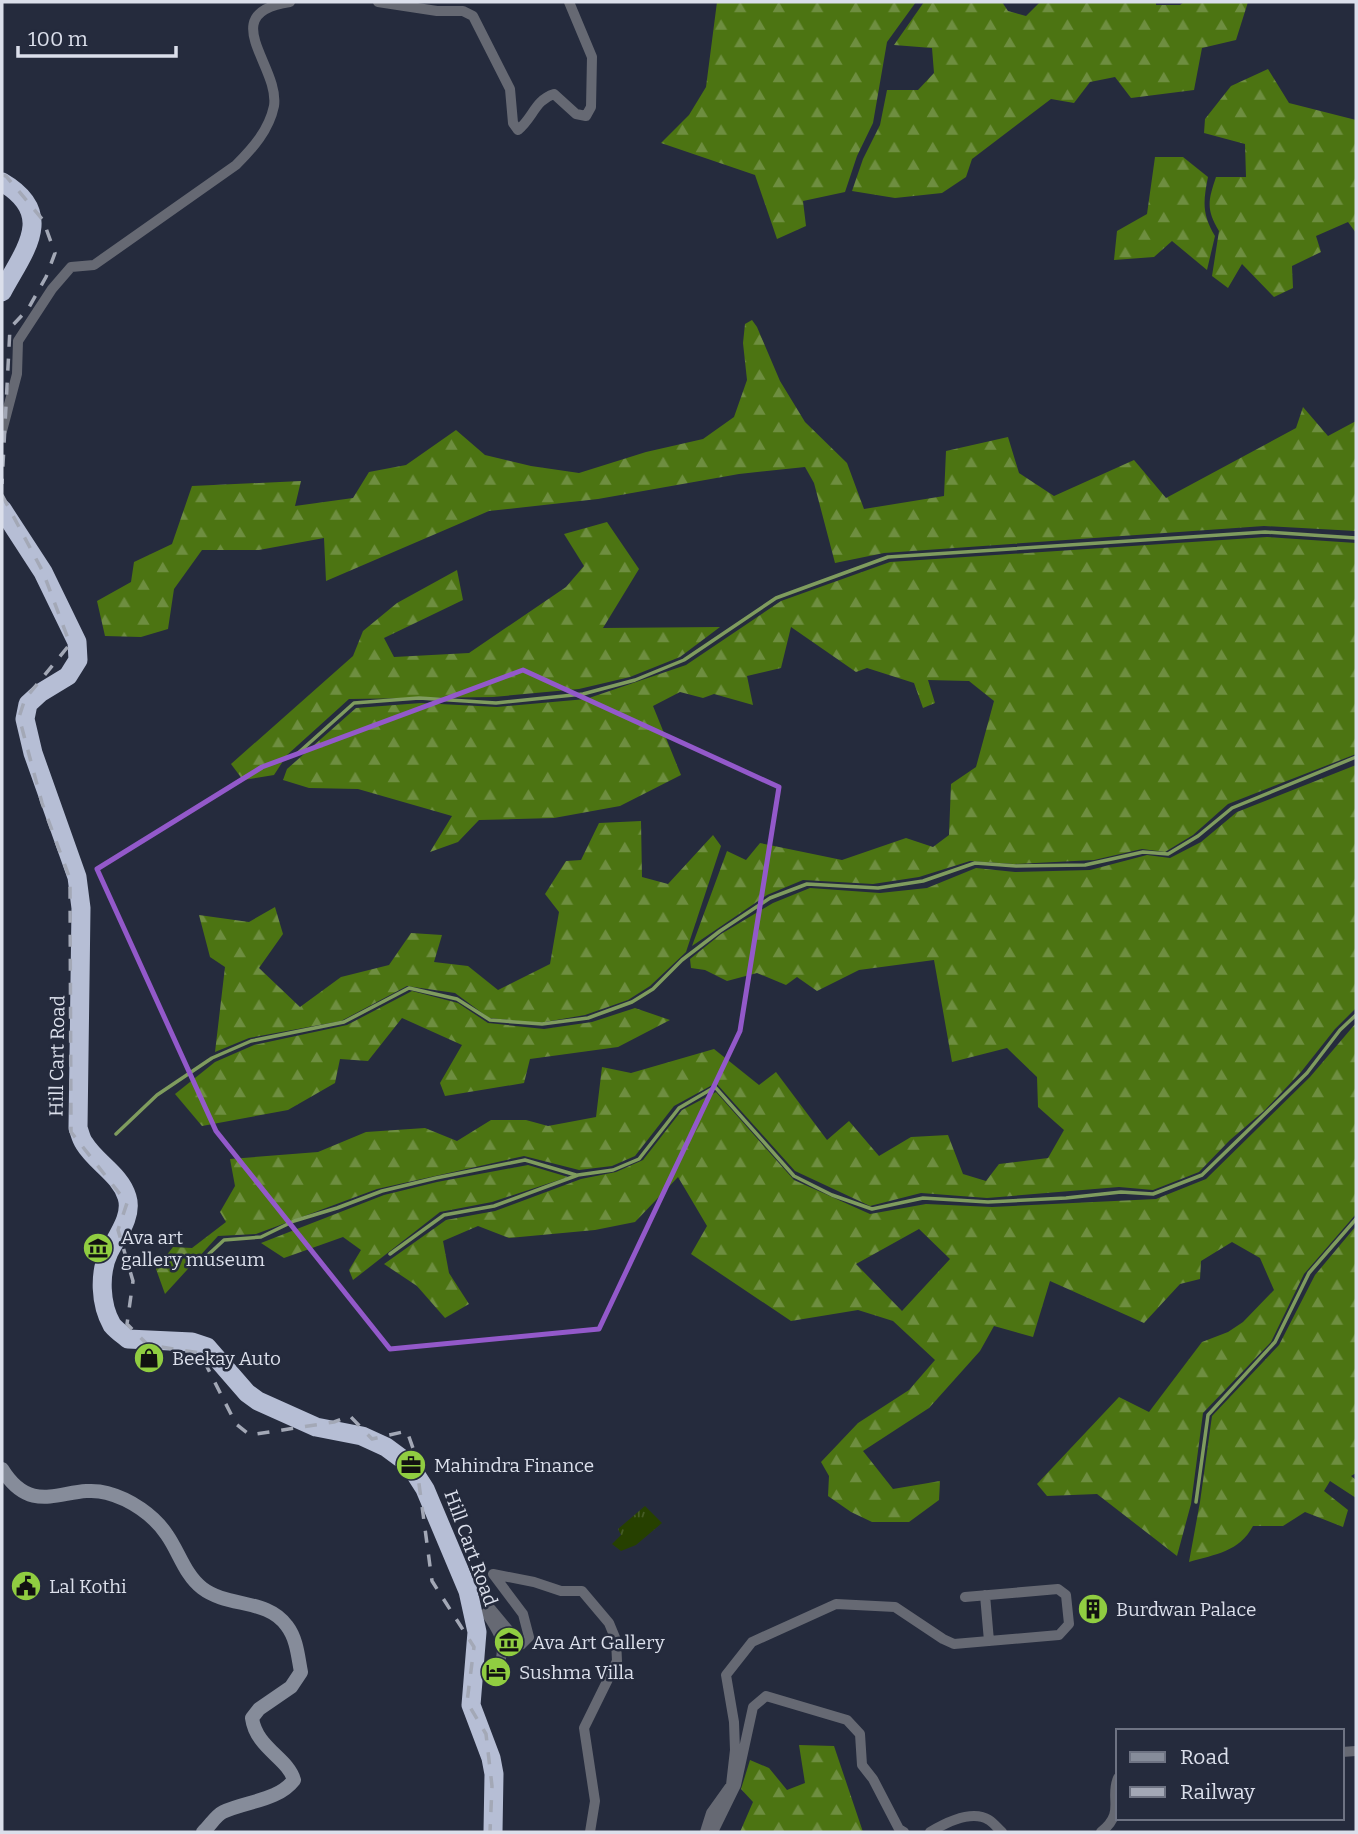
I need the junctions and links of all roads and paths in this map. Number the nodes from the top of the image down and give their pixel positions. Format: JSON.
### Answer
{"nodes":[{"id":1,"x":290,"y":2,"type":"edge"},
{"id":2,"x":379,"y":2,"type":"edge"},
{"id":3,"x":569,"y":2,"type":"edge"},
{"id":4,"x":2,"y":182,"type":"edge"},
{"id":5,"x":2,"y":292,"type":"edge"},
{"id":6,"x":2,"y":431,"type":"edge"},
{"id":7,"x":2,"y":509,"type":"edge"},
{"id":8,"x":2,"y":1469,"type":"edge"},
{"id":9,"x":985,"y":1595,"type":"junction"},
{"id":10,"x":965,"y":1597,"type":"dead end"},
{"id":11,"x":989,"y":1641,"type":"junction"},
{"id":12,"x":474,"y":1671,"type":"junction"},
{"id":13,"x":1116,"y":1808,"type":"edge"},
{"id":14,"x":203,"y":1832,"type":"edge"},
{"id":15,"x":493,"y":1832,"type":"edge"},
{"id":16,"x":590,"y":1832,"type":"edge"},
{"id":17,"x":705,"y":1832,"type":"edge"},
{"id":18,"x":713,"y":1832,"type":"edge"},
{"id":19,"x":904,"y":1832,"type":"edge"},
{"id":20,"x":930,"y":1832,"type":"edge"},
{"id":21,"x":1002,"y":1832,"type":"edge"},
{"id":22,"x":1101,"y":1832,"type":"edge"}],
"edges":[{"from":1,"to":6,"type":"street"},
{"from":2,"to":3,"type":"street"},
{"from":4,"to":5,"type":"highway"},
{"from":7,"to":12,"type":"highway","name":"Hill Cart Road"},
{"from":8,"to":14,"type":"main road"},
{"from":9,"to":10,"type":"street"},
{"from":9,"to":11,"type":"street"},
{"from":9,"to":11,"type":"street"},
{"from":11,"to":17,"type":"street"},
{"from":12,"to":15,"type":"highway","name":"Hill Cart Road"},
{"from":12,"to":16,"type":"street"},
{"from":13,"to":22,"type":"street"},
{"from":18,"to":19,"type":"street"},
{"from":20,"to":21,"type":"street"}]}
